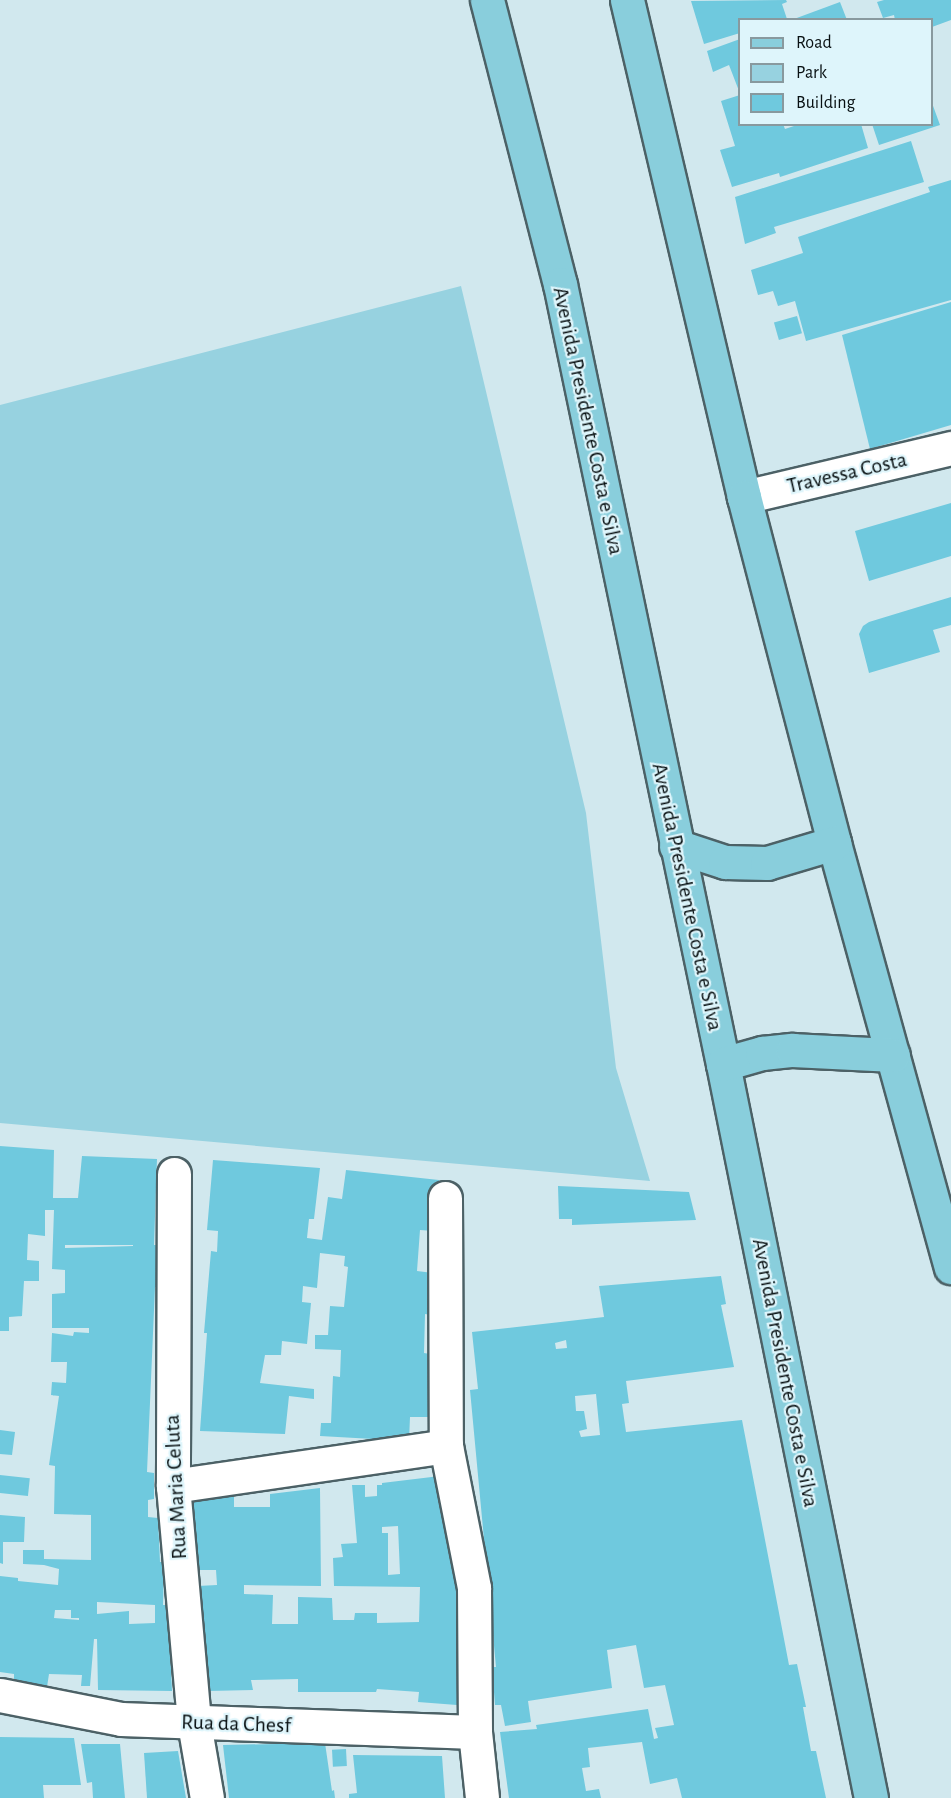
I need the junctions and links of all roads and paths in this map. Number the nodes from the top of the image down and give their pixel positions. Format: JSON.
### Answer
{"nodes":[{"id":1,"x":487,"y":0,"type":"edge"},
{"id":2,"x":627,"y":0,"type":"edge"},
{"id":3,"x":951,"y":448,"type":"edge"},
{"id":4,"x":744,"y":497,"type":"junction"},
{"id":5,"x":834,"y":843,"type":"junction"},
{"id":6,"x":676,"y":846,"type":"junction"},
{"id":7,"x":893,"y":1055,"type":"junction"},
{"id":8,"x":723,"y":1064,"type":"junction"},
{"id":9,"x":174,"y":1174,"type":"dead end"},
{"id":10,"x":445,"y":1198,"type":"dead end"},
{"id":11,"x":951,"y":1267,"type":"edge"},
{"id":12,"x":446,"y":1446,"type":"junction"},
{"id":13,"x":172,"y":1486,"type":"junction"},
{"id":14,"x":0,"y":1695,"type":"edge"},
{"id":15,"x":194,"y":1723,"type":"junction"},
{"id":16,"x":475,"y":1732,"type":"junction"},
{"id":17,"x":207,"y":1798,"type":"edge"},
{"id":18,"x":482,"y":1798,"type":"edge"},
{"id":19,"x":870,"y":1798,"type":"edge"}],
"edges":[{"from":1,"to":6,"type":"main road","name":"Avenida Presidente Costa e Silva"},
{"from":2,"to":4,"type":"main road"},
{"from":3,"to":4,"type":"street","name":"Travessa Costa"},
{"from":4,"to":5,"type":"main road"},
{"from":5,"to":6,"type":"main road"},
{"from":5,"to":7,"type":"main road"},
{"from":6,"to":8,"type":"main road","name":"Avenida Presidente Costa e Silva"},
{"from":7,"to":8,"type":"main road"},
{"from":7,"to":11,"type":"main road"},
{"from":8,"to":19,"type":"main road","name":"Avenida Presidente Costa e Silva"},
{"from":9,"to":13,"type":"street","name":"Rua Maria Celuta"},
{"from":10,"to":12,"type":"street"},
{"from":12,"to":13,"type":"street"},
{"from":12,"to":16,"type":"street"},
{"from":13,"to":15,"type":"street","name":"Rua Maria Celuta"},
{"from":14,"to":15,"type":"street","name":"Rua da Chesf"},
{"from":15,"to":16,"type":"street","name":"Rua da Chesf"},
{"from":15,"to":17,"type":"street","name":"Rua Maria Celuta"},
{"from":16,"to":18,"type":"street"}]}
